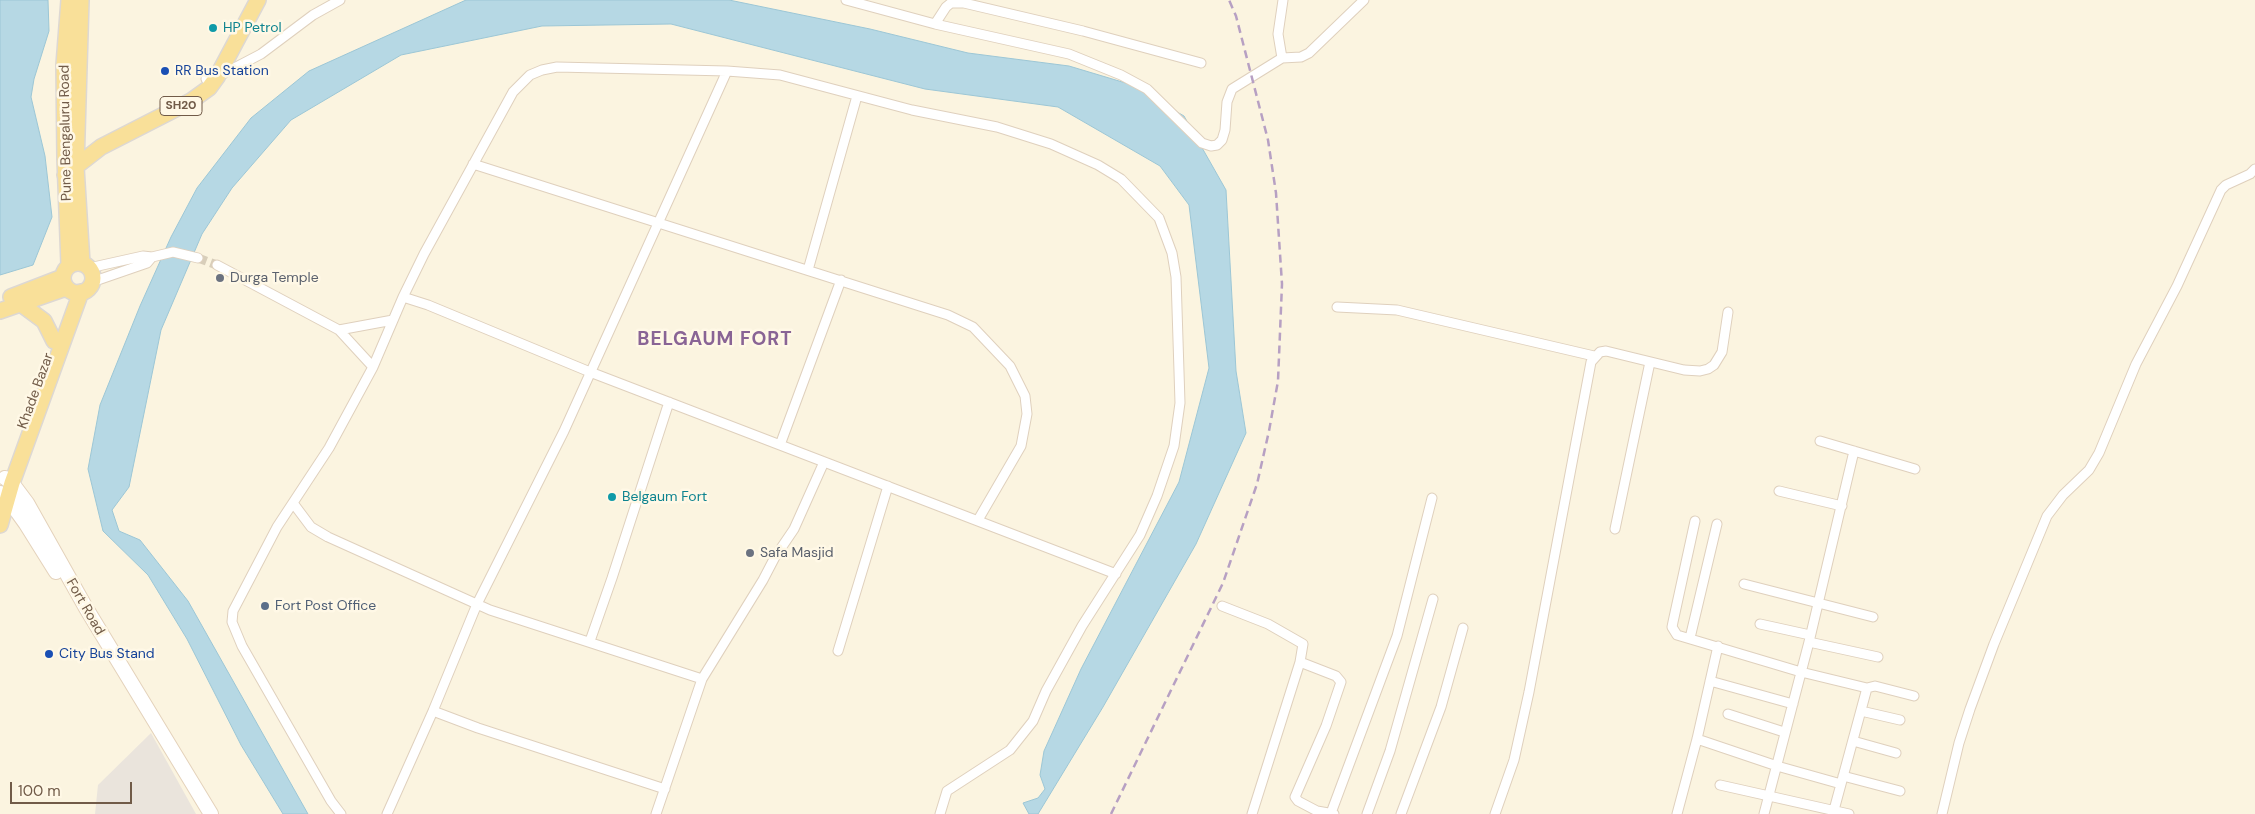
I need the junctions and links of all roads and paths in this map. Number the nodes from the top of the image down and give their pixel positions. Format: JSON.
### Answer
{"nodes":[{"id":1,"x":69,"y":0,"type":"edge"},
{"id":2,"x":80,"y":0,"type":"edge"},
{"id":3,"x":249,"y":0,"type":"edge"},
{"id":4,"x":258,"y":0,"type":"edge"},
{"id":5,"x":322,"y":0,"type":"edge"},
{"id":6,"x":340,"y":0,"type":"edge"},
{"id":7,"x":846,"y":0,"type":"edge"},
{"id":8,"x":1284,"y":0,"type":"edge"},
{"id":9,"x":1364,"y":0,"type":"edge"},
{"id":10,"x":313,"y":14,"type":"junction"},
{"id":11,"x":935,"y":24,"type":"junction"},
{"id":12,"x":1282,"y":58,"type":"junction"},
{"id":13,"x":1201,"y":63,"type":"dead end"},
{"id":14,"x":727,"y":71,"type":"junction"},
{"id":15,"x":212,"y":78,"type":"junction"},
{"id":16,"x":857,"y":96,"type":"junction"},
{"id":17,"x":71,"y":163,"type":"junction"},
{"id":18,"x":473,"y":164,"type":"junction"},
{"id":19,"x":2255,"y":169,"type":"edge"},
{"id":20,"x":658,"y":223,"type":"junction"},
{"id":21,"x":152,"y":257,"type":"junction"},
{"id":22,"x":196,"y":257,"type":"tunnel mouth"},
{"id":23,"x":217,"y":265,"type":"tunnel mouth"},
{"id":24,"x":808,"y":270,"type":"junction"},
{"id":25,"x":77,"y":278,"type":"junction"},
{"id":26,"x":841,"y":280,"type":"junction"},
{"id":27,"x":403,"y":296,"type":"junction"},
{"id":28,"x":0,"y":301,"type":"edge"},
{"id":29,"x":21,"y":304,"type":"junction"},
{"id":30,"x":1337,"y":307,"type":"dead end"},
{"id":31,"x":0,"y":311,"type":"edge"},
{"id":32,"x":1728,"y":312,"type":"dead end"},
{"id":33,"x":393,"y":320,"type":"junction"},
{"id":34,"x":339,"y":330,"type":"junction"},
{"id":35,"x":54,"y":341,"type":"junction"},
{"id":36,"x":1594,"y":356,"type":"junction"},
{"id":37,"x":1650,"y":362,"type":"junction"},
{"id":38,"x":373,"y":367,"type":"junction"},
{"id":39,"x":590,"y":372,"type":"junction"},
{"id":40,"x":669,"y":402,"type":"junction"},
{"id":41,"x":1820,"y":441,"type":"dead end"},
{"id":42,"x":780,"y":445,"type":"junction"},
{"id":43,"x":1854,"y":451,"type":"junction"},
{"id":44,"x":824,"y":462,"type":"junction"},
{"id":45,"x":1915,"y":469,"type":"dead end"},
{"id":46,"x":888,"y":486,"type":"junction"},
{"id":47,"x":5,"y":489,"type":"edge"},
{"id":48,"x":1779,"y":491,"type":"dead end"},
{"id":49,"x":1432,"y":498,"type":"dead end"},
{"id":50,"x":293,"y":503,"type":"junction"},
{"id":51,"x":1842,"y":506,"type":"junction"},
{"id":52,"x":978,"y":520,"type":"junction"},
{"id":53,"x":1695,"y":521,"type":"dead end"},
{"id":54,"x":1717,"y":524,"type":"dead end"},
{"id":55,"x":0,"y":525,"type":"edge"},
{"id":56,"x":1615,"y":529,"type":"dead end"},
{"id":57,"x":1116,"y":574,"type":"junction"},
{"id":58,"x":1744,"y":584,"type":"dead end"},
{"id":59,"x":1433,"y":599,"type":"dead end"},
{"id":60,"x":477,"y":604,"type":"junction"},
{"id":61,"x":1818,"y":604,"type":"junction"},
{"id":62,"x":1222,"y":606,"type":"dead end"},
{"id":63,"x":1873,"y":617,"type":"dead end"},
{"id":64,"x":1760,"y":624,"type":"dead end"},
{"id":65,"x":1463,"y":628,"type":"dead end"},
{"id":66,"x":1690,"y":638,"type":"junction"},
{"id":67,"x":1810,"y":639,"type":"junction"},
{"id":68,"x":590,"y":640,"type":"junction"},
{"id":69,"x":1718,"y":646,"type":"junction"},
{"id":70,"x":838,"y":651,"type":"dead end"},
{"id":71,"x":1878,"y":657,"type":"dead end"},
{"id":72,"x":1300,"y":662,"type":"junction"},
{"id":73,"x":1801,"y":672,"type":"junction"},
{"id":74,"x":702,"y":679,"type":"junction"},
{"id":75,"x":1710,"y":682,"type":"junction"},
{"id":76,"x":1867,"y":688,"type":"junction"},
{"id":77,"x":1914,"y":696,"type":"dead end"},
{"id":78,"x":137,"y":700,"type":"junction"},
{"id":79,"x":1793,"y":704,"type":"junction"},
{"id":80,"x":433,"y":711,"type":"junction"},
{"id":81,"x":1861,"y":711,"type":"junction"},
{"id":82,"x":1728,"y":714,"type":"dead end"},
{"id":83,"x":1900,"y":720,"type":"dead end"},
{"id":84,"x":1784,"y":732,"type":"junction"},
{"id":85,"x":1697,"y":739,"type":"junction"},
{"id":86,"x":1853,"y":741,"type":"junction"},
{"id":87,"x":1896,"y":753,"type":"dead end"},
{"id":88,"x":1777,"y":766,"type":"junction"},
{"id":89,"x":1842,"y":780,"type":"junction"},
{"id":90,"x":1720,"y":785,"type":"dead end"},
{"id":91,"x":665,"y":790,"type":"junction"},
{"id":92,"x":1900,"y":791,"type":"dead end"},
{"id":93,"x":1769,"y":797,"type":"junction"},
{"id":94,"x":1834,"y":810,"type":"junction"},
{"id":95,"x":1316,"y":812,"type":"edge"},
{"id":96,"x":1332,"y":813,"type":"edge"},
{"id":97,"x":203,"y":814,"type":"edge"},
{"id":98,"x":211,"y":814,"type":"edge"},
{"id":99,"x":341,"y":814,"type":"edge"},
{"id":100,"x":387,"y":814,"type":"edge"},
{"id":101,"x":656,"y":814,"type":"edge"},
{"id":102,"x":940,"y":814,"type":"edge"},
{"id":103,"x":1252,"y":814,"type":"edge"},
{"id":104,"x":1367,"y":814,"type":"edge"},
{"id":105,"x":1402,"y":814,"type":"edge"},
{"id":106,"x":1495,"y":814,"type":"edge"},
{"id":107,"x":1677,"y":814,"type":"edge"},
{"id":108,"x":1764,"y":814,"type":"edge"},
{"id":109,"x":1849,"y":814,"type":"edge"},
{"id":110,"x":1942,"y":814,"type":"edge"}],
"edges":[{"from":1,"to":17,"type":"main road","name":"Pune Bengaluru Road"},
{"from":2,"to":17,"type":"main road","name":"Pune Bengaluru Road"},
{"from":3,"to":15,"type":"main road","number":"SH20"},
{"from":4,"to":15,"type":"main road","number":"SH20"},
{"from":5,"to":10,"type":"street"},
{"from":6,"to":10,"type":"street"},
{"from":7,"to":11,"type":"street"},
{"from":8,"to":12,"type":"street"},
{"from":9,"to":12,"type":"street"},
{"from":10,"to":15,"type":"street"},
{"from":11,"to":12,"type":"street"},
{"from":11,"to":13,"type":"street"},
{"from":14,"to":16,"type":"street"},
{"from":14,"to":18,"type":"street"},
{"from":14,"to":20,"type":"street"},
{"from":15,"to":17,"type":"main road","number":"SH20"},
{"from":16,"to":24,"type":"street"},
{"from":16,"to":57,"type":"street"},
{"from":17,"to":25,"type":"main road","name":"Pune Bengaluru Road"},
{"from":18,"to":20,"type":"street"},
{"from":18,"to":27,"type":"street"},
{"from":19,"to":110,"type":"street"},
{"from":20,"to":24,"type":"street"},
{"from":20,"to":39,"type":"street"},
{"from":21,"to":22,"type":"street"},
{"from":21,"to":25,"type":"street"},
{"from":21,"to":25,"type":"street"},
{"from":23,"to":34,"type":"street"},
{"from":24,"to":26,"type":"street"},
{"from":25,"to":28,"type":"main road"},
{"from":25,"to":29,"type":"main road"},
{"from":25,"to":35,"type":"main road","name":"Khade Bazar"},
{"from":25,"to":47,"type":"main road"},
{"from":26,"to":42,"type":"street"},
{"from":26,"to":52,"type":"street"},
{"from":27,"to":33,"type":"street"},
{"from":27,"to":39,"type":"street"},
{"from":29,"to":31,"type":"main road"},
{"from":29,"to":35,"type":"main road"},
{"from":30,"to":36,"type":"street"},
{"from":32,"to":37,"type":"street"},
{"from":33,"to":34,"type":"street"},
{"from":33,"to":38,"type":"street"},
{"from":34,"to":38,"type":"street"},
{"from":35,"to":47,"type":"main road","name":"Khade Bazar"},
{"from":36,"to":37,"type":"street"},
{"from":36,"to":106,"type":"street"},
{"from":37,"to":56,"type":"street"},
{"from":38,"to":50,"type":"street"},
{"from":39,"to":40,"type":"street"},
{"from":39,"to":60,"type":"street"},
{"from":40,"to":42,"type":"street"},
{"from":40,"to":68,"type":"street"},
{"from":41,"to":43,"type":"street"},
{"from":42,"to":44,"type":"street"},
{"from":43,"to":45,"type":"street"},
{"from":43,"to":51,"type":"street"},
{"from":44,"to":46,"type":"street"},
{"from":44,"to":74,"type":"street"},
{"from":46,"to":52,"type":"street"},
{"from":46,"to":70,"type":"street"},
{"from":47,"to":55,"type":"main road"},
{"from":47,"to":78,"type":"main road","name":"Fort Road"},
{"from":48,"to":51,"type":"street"},
{"from":49,"to":96,"type":"street"},
{"from":50,"to":60,"type":"street"},
{"from":50,"to":99,"type":"street"},
{"from":51,"to":61,"type":"street"},
{"from":52,"to":57,"type":"street"},
{"from":53,"to":66,"type":"street"},
{"from":54,"to":66,"type":"street"},
{"from":57,"to":102,"type":"street"},
{"from":58,"to":61,"type":"street"},
{"from":59,"to":104,"type":"street"},
{"from":60,"to":68,"type":"street"},
{"from":60,"to":80,"type":"street"},
{"from":61,"to":63,"type":"street"},
{"from":61,"to":67,"type":"street"},
{"from":62,"to":72,"type":"street"},
{"from":64,"to":67,"type":"street"},
{"from":65,"to":105,"type":"street"},
{"from":66,"to":69,"type":"street"},
{"from":67,"to":71,"type":"street"},
{"from":67,"to":73,"type":"street"},
{"from":68,"to":74,"type":"street"},
{"from":69,"to":73,"type":"street"},
{"from":69,"to":75,"type":"street"},
{"from":72,"to":95,"type":"street"},
{"from":72,"to":103,"type":"street"},
{"from":73,"to":76,"type":"street"},
{"from":73,"to":79,"type":"street"},
{"from":74,"to":91,"type":"street"},
{"from":75,"to":79,"type":"street"},
{"from":75,"to":85,"type":"street"},
{"from":76,"to":77,"type":"street"},
{"from":76,"to":81,"type":"street"},
{"from":78,"to":97,"type":"main road","name":"Fort Road"},
{"from":78,"to":98,"type":"main road","name":"Fort Road"},
{"from":79,"to":84,"type":"street"},
{"from":80,"to":91,"type":"street"},
{"from":80,"to":100,"type":"street"},
{"from":81,"to":83,"type":"street"},
{"from":81,"to":86,"type":"street"},
{"from":82,"to":84,"type":"street"},
{"from":84,"to":88,"type":"street"},
{"from":85,"to":88,"type":"street"},
{"from":85,"to":107,"type":"street"},
{"from":86,"to":87,"type":"street"},
{"from":86,"to":89,"type":"street"},
{"from":88,"to":89,"type":"street"},
{"from":88,"to":93,"type":"street"},
{"from":89,"to":92,"type":"street"},
{"from":89,"to":94,"type":"street"},
{"from":90,"to":93,"type":"street"},
{"from":91,"to":101,"type":"street"},
{"from":93,"to":94,"type":"street"},
{"from":93,"to":108,"type":"street"},
{"from":94,"to":109,"type":"street"},
{"from":95,"to":96,"type":"street"}]}
